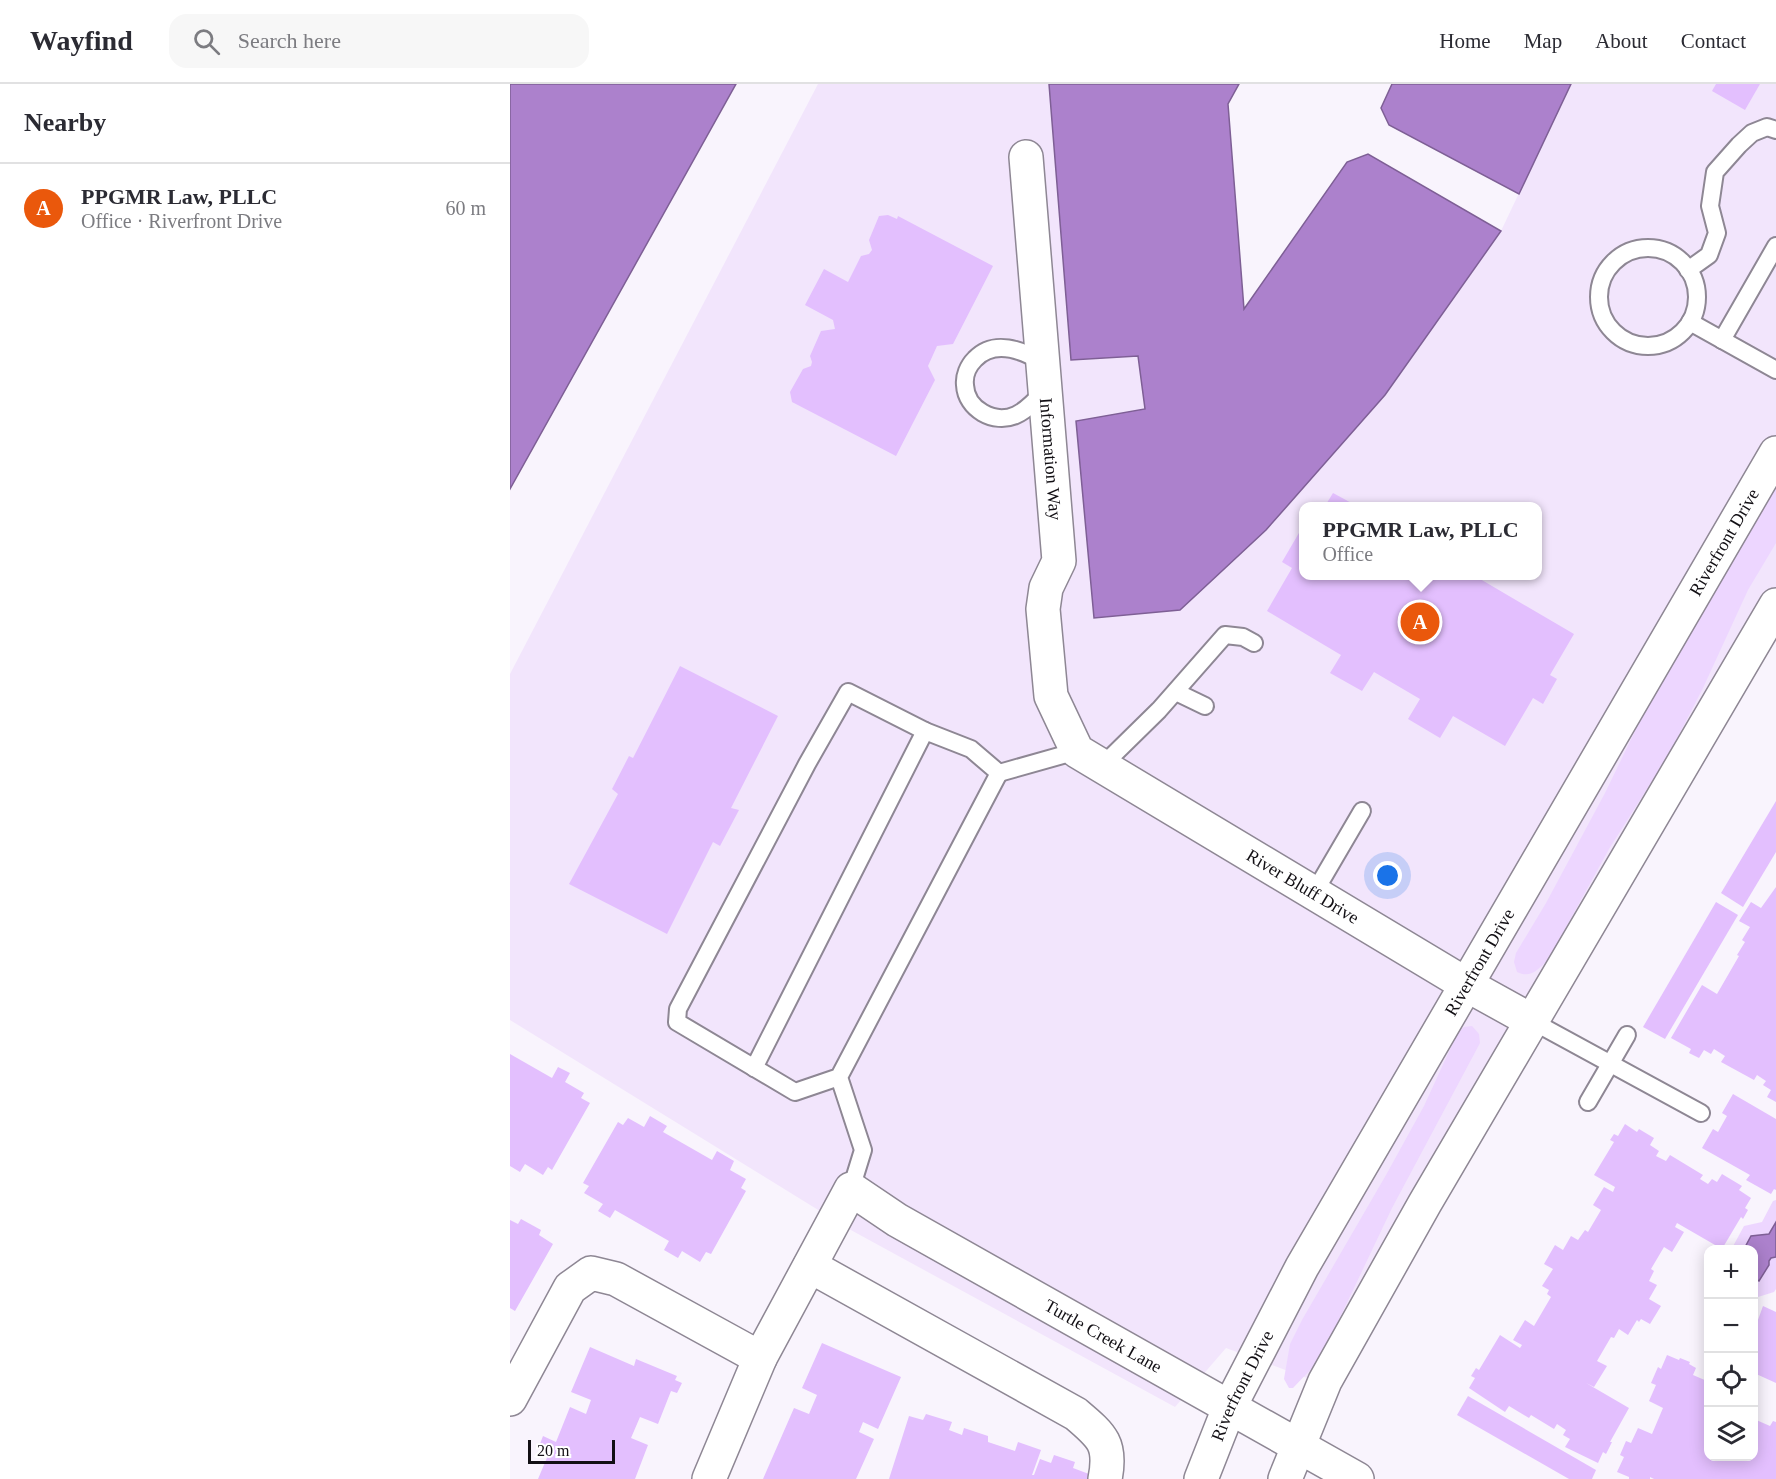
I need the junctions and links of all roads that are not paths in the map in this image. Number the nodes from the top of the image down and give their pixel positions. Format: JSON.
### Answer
{"nodes":[{"id":1,"x":1776,"y":130,"type":"edge"},
{"id":2,"x":1026,"y":157,"type":"dead end"},
{"id":3,"x":1776,"y":246,"type":"edge"},
{"id":4,"x":1689,"y":270,"type":"junction"},
{"id":5,"x":1690,"y":322,"type":"junction"},
{"id":6,"x":1722,"y":340,"type":"junction"},
{"id":7,"x":1776,"y":370,"type":"edge"},
{"id":8,"x":1044,"y":376,"type":"junction"},
{"id":9,"x":1776,"y":453,"type":"edge"},
{"id":10,"x":1776,"y":605,"type":"edge"},
{"id":11,"x":1254,"y":643,"type":"dead end"},
{"id":12,"x":1176,"y":692,"type":"junction"},
{"id":13,"x":1205,"y":706,"type":"dead end"},
{"id":14,"x":925,"y":731,"type":"junction"},
{"id":15,"x":1090,"y":758,"type":"junction"},
{"id":16,"x":999,"y":773,"type":"junction"},
{"id":17,"x":1362,"y":811,"type":"dead end"},
{"id":18,"x":1314,"y":893,"type":"junction"},
{"id":19,"x":1467,"y":985,"type":"junction"},
{"id":20,"x":1532,"y":1021,"type":"junction"},
{"id":21,"x":1627,"y":1035,"type":"dead end"},
{"id":22,"x":1611,"y":1063,"type":"junction"},
{"id":23,"x":754,"y":1068,"type":"junction"},
{"id":24,"x":839,"y":1077,"type":"junction"},
{"id":25,"x":1588,"y":1102,"type":"dead end"},
{"id":26,"x":1701,"y":1113,"type":"dead end"},
{"id":27,"x":851,"y":1189,"type":"junction"},
{"id":28,"x":810,"y":1266,"type":"junction"},
{"id":29,"x":759,"y":1358,"type":"junction"},
{"id":30,"x":510,"y":1399,"type":"edge"},
{"id":31,"x":1229,"y":1408,"type":"junction"},
{"id":32,"x":1298,"y":1446,"type":"junction"},
{"id":33,"x":709,"y":1479,"type":"edge"},
{"id":34,"x":1105,"y":1479,"type":"edge"},
{"id":35,"x":1201,"y":1479,"type":"edge"},
{"id":36,"x":1285,"y":1479,"type":"edge"},
{"id":37,"x":1358,"y":1479,"type":"edge"}],
"edges":[{"from":1,"to":4,"type":"lane"},
{"from":2,"to":8,"type":"street","name":"Information Way"},
{"from":3,"to":6,"type":"lane"},
{"from":4,"to":5,"type":"lane"},
{"from":4,"to":5,"type":"lane"},
{"from":5,"to":6,"type":"lane"},
{"from":6,"to":7,"type":"lane"},
{"from":8,"to":8,"type":"lane"},
{"from":8,"to":15,"type":"street","name":"Information Way"},
{"from":9,"to":19,"type":"street","name":"Riverfront Drive"},
{"from":10,"to":20,"type":"street"},
{"from":11,"to":12,"type":"lane"},
{"from":12,"to":13,"type":"lane"},
{"from":12,"to":15,"type":"lane"},
{"from":14,"to":16,"type":"lane"},
{"from":14,"to":23,"type":"lane"},
{"from":14,"to":23,"type":"lane"},
{"from":15,"to":16,"type":"lane"},
{"from":15,"to":18,"type":"street","name":"River Bluff Drive"},
{"from":16,"to":24,"type":"lane"},
{"from":17,"to":18,"type":"lane"},
{"from":18,"to":19,"type":"street","name":"River Bluff Drive"},
{"from":19,"to":20,"type":"street","name":"River Bluff Drive"},
{"from":19,"to":31,"type":"street","name":"Riverfront Drive"},
{"from":20,"to":22,"type":"lane"},
{"from":20,"to":32,"type":"street"},
{"from":21,"to":22,"type":"lane"},
{"from":22,"to":25,"type":"lane"},
{"from":22,"to":26,"type":"lane"},
{"from":23,"to":24,"type":"lane"},
{"from":24,"to":27,"type":"lane"},
{"from":27,"to":28,"type":"street"},
{"from":27,"to":31,"type":"street","name":"Turtle Creek Lane"},
{"from":28,"to":29,"type":"street"},
{"from":28,"to":34,"type":"street"},
{"from":29,"to":30,"type":"street"},
{"from":29,"to":33,"type":"street"},
{"from":31,"to":32,"type":"street","name":"Turtle Creek Lane"},
{"from":31,"to":35,"type":"street","name":"Riverfront Drive"},
{"from":32,"to":36,"type":"street"},
{"from":32,"to":37,"type":"street","name":"Turtle Creek Lane"}]}
